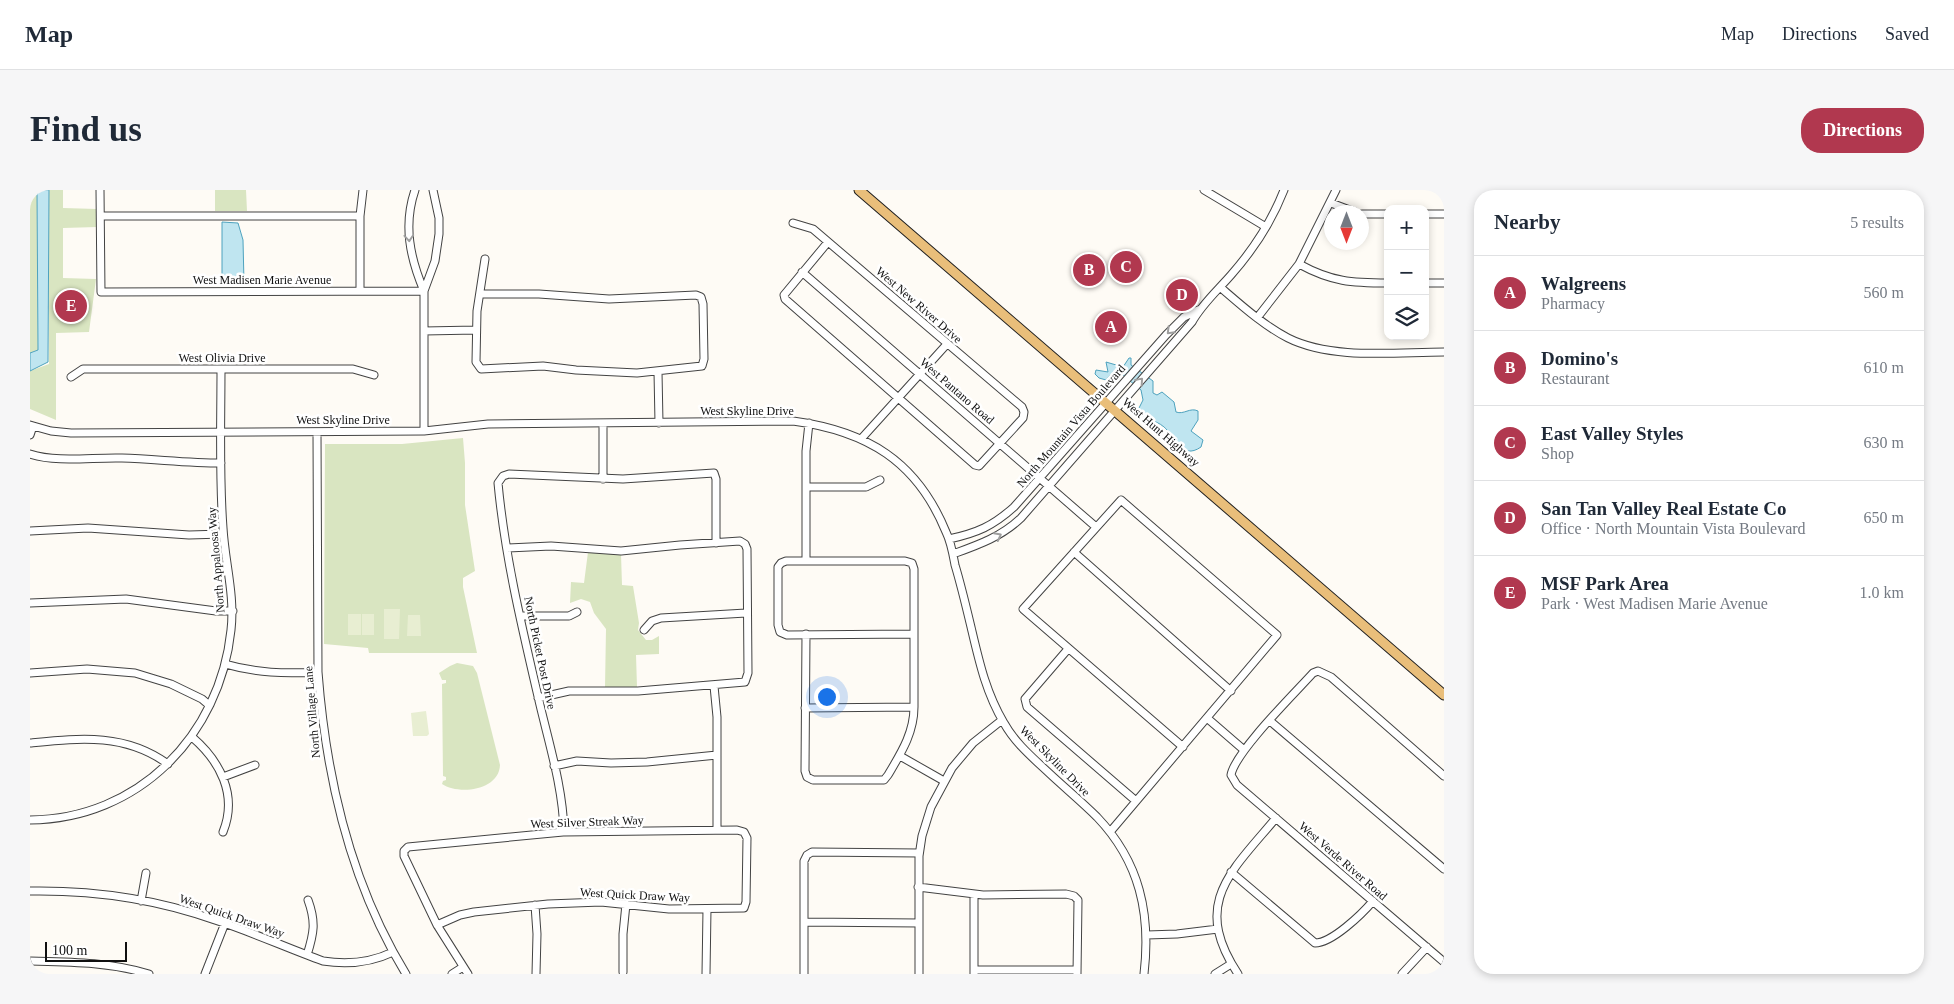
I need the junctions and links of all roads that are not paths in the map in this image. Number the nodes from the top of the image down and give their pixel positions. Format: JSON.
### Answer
{"nodes":[{"id":1,"x":100,"y":190,"type":"edge"},
{"id":2,"x":363,"y":190,"type":"edge"},
{"id":3,"x":415,"y":190,"type":"edge"},
{"id":4,"x":433,"y":190,"type":"edge"},
{"id":5,"x":859,"y":190,"type":"edge"},
{"id":6,"x":1204,"y":190,"type":"edge"},
{"id":7,"x":1284,"y":190,"type":"edge"},
{"id":8,"x":1336,"y":190,"type":"edge"},
{"id":9,"x":1331,"y":203,"type":"junction"},
{"id":10,"x":1336,"y":205,"type":"edge"},
{"id":11,"x":1369,"y":214,"type":"edge"},
{"id":12,"x":1384,"y":214,"type":"edge"},
{"id":13,"x":1429,"y":214,"type":"edge"},
{"id":14,"x":1444,"y":214,"type":"edge"},
{"id":15,"x":100,"y":216,"type":"junction"},
{"id":16,"x":360,"y":216,"type":"junction"},
{"id":17,"x":794,"y":223,"type":"dead end"},
{"id":18,"x":1266,"y":227,"type":"junction"},
{"id":19,"x":828,"y":242,"type":"junction"},
{"id":20,"x":485,"y":259,"type":"dead end"},
{"id":21,"x":1299,"y":264,"type":"junction"},
{"id":22,"x":802,"y":272,"type":"junction"},
{"id":23,"x":1384,"y":283,"type":"edge"},
{"id":24,"x":1429,"y":283,"type":"edge"},
{"id":25,"x":1444,"y":283,"type":"edge"},
{"id":26,"x":1220,"y":287,"type":"junction"},
{"id":27,"x":360,"y":290,"type":"junction"},
{"id":28,"x":424,"y":291,"type":"junction"},
{"id":29,"x":480,"y":294,"type":"junction"},
{"id":30,"x":1199,"y":310,"type":"junction"},
{"id":31,"x":1257,"y":318,"type":"junction"},
{"id":32,"x":476,"y":330,"type":"junction"},
{"id":33,"x":424,"y":331,"type":"junction"},
{"id":34,"x":947,"y":344,"type":"junction"},
{"id":35,"x":1444,"y":352,"type":"edge"},
{"id":36,"x":221,"y":369,"type":"junction"},
{"id":37,"x":658,"y":372,"type":"junction"},
{"id":38,"x":920,"y":374,"type":"junction"},
{"id":39,"x":374,"y":375,"type":"dead end"},
{"id":40,"x":71,"y":377,"type":"dead end"},
{"id":41,"x":898,"y":398,"type":"junction"},
{"id":42,"x":1106,"y":402,"type":"junction"},
{"id":43,"x":1115,"y":409,"type":"junction"},
{"id":44,"x":659,"y":423,"type":"junction"},
{"id":45,"x":809,"y":423,"type":"junction"},
{"id":46,"x":603,"y":424,"type":"junction"},
{"id":47,"x":32,"y":425,"type":"edge"},
{"id":48,"x":424,"y":431,"type":"junction"},
{"id":49,"x":221,"y":432,"type":"junction"},
{"id":50,"x":317,"y":432,"type":"junction"},
{"id":51,"x":30,"y":435,"type":"edge"},
{"id":52,"x":861,"y":439,"type":"junction"},
{"id":53,"x":1000,"y":443,"type":"junction"},
{"id":54,"x":30,"y":454,"type":"edge"},
{"id":55,"x":221,"y":463,"type":"junction"},
{"id":56,"x":1040,"y":478,"type":"junction"},
{"id":57,"x":603,"y":480,"type":"junction"},
{"id":58,"x":880,"y":480,"type":"dead end"},
{"id":59,"x":1050,"y":486,"type":"junction"},
{"id":60,"x":806,"y":487,"type":"junction"},
{"id":61,"x":1096,"y":527,"type":"junction"},
{"id":62,"x":30,"y":531,"type":"edge"},
{"id":63,"x":223,"y":534,"type":"junction"},
{"id":64,"x":949,"y":539,"type":"junction"},
{"id":65,"x":716,"y":543,"type":"junction"},
{"id":66,"x":507,"y":548,"type":"junction"},
{"id":67,"x":1074,"y":552,"type":"junction"},
{"id":68,"x":953,"y":554,"type":"junction"},
{"id":69,"x":806,"y":561,"type":"junction"},
{"id":70,"x":30,"y":603,"type":"edge"},
{"id":71,"x":232,"y":611,"type":"junction"},
{"id":72,"x":577,"y":612,"type":"dead end"},
{"id":73,"x":746,"y":614,"type":"junction"},
{"id":74,"x":521,"y":616,"type":"junction"},
{"id":75,"x":644,"y":630,"type":"dead end"},
{"id":76,"x":806,"y":634,"type":"junction"},
{"id":77,"x":914,"y":634,"type":"junction"},
{"id":78,"x":1068,"y":649,"type":"junction"},
{"id":79,"x":225,"y":664,"type":"junction"},
{"id":80,"x":318,"y":672,"type":"junction"},
{"id":81,"x":30,"y":673,"type":"edge"},
{"id":82,"x":714,"y":686,"type":"junction"},
{"id":83,"x":1231,"y":691,"type":"junction"},
{"id":84,"x":1444,"y":695,"type":"edge"},
{"id":85,"x":538,"y":698,"type":"junction"},
{"id":86,"x":209,"y":705,"type":"junction"},
{"id":87,"x":914,"y":707,"type":"junction"},
{"id":88,"x":805,"y":708,"type":"junction"},
{"id":89,"x":1208,"y":718,"type":"junction"},
{"id":90,"x":1002,"y":720,"type":"junction"},
{"id":91,"x":1270,"y":722,"type":"junction"},
{"id":92,"x":192,"y":737,"type":"junction"},
{"id":93,"x":30,"y":743,"type":"edge"},
{"id":94,"x":1183,"y":747,"type":"junction"},
{"id":95,"x":1244,"y":750,"type":"junction"},
{"id":96,"x":717,"y":755,"type":"junction"},
{"id":97,"x":900,"y":756,"type":"junction"},
{"id":98,"x":168,"y":764,"type":"junction"},
{"id":99,"x":255,"y":765,"type":"dead end"},
{"id":100,"x":554,"y":766,"type":"junction"},
{"id":101,"x":1444,"y":776,"type":"edge"},
{"id":102,"x":223,"y":777,"type":"junction"},
{"id":103,"x":944,"y":781,"type":"junction"},
{"id":104,"x":1136,"y":802,"type":"junction"},
{"id":105,"x":1276,"y":818,"type":"junction"},
{"id":106,"x":30,"y":820,"type":"edge"},
{"id":107,"x":717,"y":830,"type":"junction"},
{"id":108,"x":223,"y":832,"type":"dead end"},
{"id":109,"x":564,"y":832,"type":"junction"},
{"id":110,"x":1110,"y":832,"type":"junction"},
{"id":111,"x":919,"y":853,"type":"junction"},
{"id":112,"x":1444,"y":869,"type":"edge"},
{"id":113,"x":1232,"y":872,"type":"junction"},
{"id":114,"x":146,"y":873,"type":"dead end"},
{"id":115,"x":918,"y":887,"type":"junction"},
{"id":116,"x":30,"y":891,"type":"edge"},
{"id":117,"x":974,"y":894,"type":"junction"},
{"id":118,"x":308,"y":900,"type":"dead end"},
{"id":119,"x":141,"y":901,"type":"junction"},
{"id":120,"x":1373,"y":901,"type":"junction"},
{"id":121,"x":626,"y":904,"type":"junction"},
{"id":122,"x":535,"y":905,"type":"junction"},
{"id":123,"x":744,"y":908,"type":"joint"},
{"id":124,"x":707,"y":909,"type":"junction"},
{"id":125,"x":804,"y":922,"type":"junction"},
{"id":126,"x":225,"y":923,"type":"junction"},
{"id":127,"x":918,"y":923,"type":"junction"},
{"id":128,"x":437,"y":924,"type":"junction"},
{"id":129,"x":1218,"y":929,"type":"junction"},
{"id":130,"x":1147,"y":935,"type":"junction"},
{"id":131,"x":1427,"y":947,"type":"junction"},
{"id":132,"x":393,"y":952,"type":"junction"},
{"id":133,"x":307,"y":955,"type":"junction"},
{"id":134,"x":30,"y":961,"type":"edge"},
{"id":135,"x":1444,"y":962,"type":"edge"},
{"id":136,"x":1231,"y":964,"type":"junction"},
{"id":137,"x":463,"y":967,"type":"junction"},
{"id":138,"x":623,"y":972,"type":"dead end"},
{"id":139,"x":974,"y":972,"type":"edge"},
{"id":140,"x":1077,"y":972,"type":"edge"},
{"id":141,"x":148,"y":974,"type":"edge"},
{"id":142,"x":205,"y":974,"type":"edge"},
{"id":143,"x":406,"y":974,"type":"edge"},
{"id":144,"x":452,"y":974,"type":"edge"},
{"id":145,"x":468,"y":974,"type":"edge"},
{"id":146,"x":536,"y":974,"type":"edge"},
{"id":147,"x":706,"y":974,"type":"edge"},
{"id":148,"x":804,"y":974,"type":"edge"},
{"id":149,"x":919,"y":974,"type":"edge"},
{"id":150,"x":1144,"y":974,"type":"edge"},
{"id":151,"x":1216,"y":974,"type":"edge"},
{"id":152,"x":1238,"y":974,"type":"edge"},
{"id":153,"x":1402,"y":974,"type":"edge"}],
"edges":[{"from":1,"to":15,"type":"street"},
{"from":2,"to":16,"type":"street"},
{"from":3,"to":28,"type":"street","one_way":true},
{"from":4,"to":28,"type":"street"},
{"from":5,"to":42,"type":"main road","name":"West Hunt Highway"},
{"from":6,"to":18,"type":"street"},
{"from":7,"to":18,"type":"street","name":"North Mountain Vista Boulevard"},
{"from":8,"to":9,"type":"street"},
{"from":9,"to":10,"type":"street"},
{"from":9,"to":21,"type":"street"},
{"from":11,"to":12,"type":"street"},
{"from":13,"to":14,"type":"street"},
{"from":15,"to":16,"type":"street"},
{"from":15,"to":27,"type":"street","name":"West Madisen Marie Avenue"},
{"from":16,"to":27,"type":"street"},
{"from":17,"to":19,"type":"street","name":"West New River Drive"},
{"from":18,"to":26,"type":"street","name":"North Mountain Vista Boulevard"},
{"from":19,"to":22,"type":"street"},
{"from":19,"to":34,"type":"street","name":"West New River Drive"},
{"from":20,"to":29,"type":"street"},
{"from":21,"to":23,"type":"street"},
{"from":21,"to":31,"type":"street"},
{"from":22,"to":38,"type":"street","name":"West Pantano Road"},
{"from":22,"to":41,"type":"street"},
{"from":24,"to":25,"type":"street"},
{"from":26,"to":30,"type":"street","name":"North Mountain Vista Boulevard"},
{"from":26,"to":31,"type":"street"},
{"from":27,"to":28,"type":"street","name":"West Madisen Marie Avenue"},
{"from":28,"to":33,"type":"street"},
{"from":29,"to":32,"type":"street"},
{"from":29,"to":37,"type":"street"},
{"from":30,"to":42,"type":"street","name":"North Mountain Vista Boulevard","one_way":true},
{"from":43,"to":30,"type":"street","name":"North Mountain Vista Boulevard","one_way":true},
{"from":31,"to":35,"type":"street"},
{"from":32,"to":33,"type":"street"},
{"from":32,"to":37,"type":"street"},
{"from":33,"to":48,"type":"street"},
{"from":34,"to":38,"type":"street"},
{"from":34,"to":53,"type":"street","name":"West New River Drive"},
{"from":36,"to":39,"type":"street","name":"West Olivia Drive"},
{"from":36,"to":40,"type":"street","name":"West Olivia Drive"},
{"from":36,"to":49,"type":"street","name":"North Appaloosa Way"},
{"from":37,"to":44,"type":"street"},
{"from":38,"to":41,"type":"street"},
{"from":38,"to":53,"type":"street","name":"West Pantano Road"},
{"from":41,"to":52,"type":"street"},
{"from":41,"to":53,"type":"street"},
{"from":42,"to":43,"type":"main road","name":"West Hunt Highway"},
{"from":42,"to":56,"type":"street","name":"North Mountain Vista Boulevard"},
{"from":43,"to":59,"type":"street","name":"North Mountain Vista Boulevard"},
{"from":43,"to":84,"type":"main road","name":"West Hunt Highway"},
{"from":44,"to":45,"type":"street","name":"West Skyline Drive"},
{"from":44,"to":46,"type":"street","name":"West Skyline Drive"},
{"from":45,"to":52,"type":"street","name":"West Skyline Drive"},
{"from":45,"to":60,"type":"street"},
{"from":46,"to":48,"type":"street","name":"West Skyline Drive"},
{"from":46,"to":57,"type":"street"},
{"from":47,"to":49,"type":"street","name":"West Skyline Drive"},
{"from":47,"to":51,"type":"street"},
{"from":48,"to":50,"type":"street","name":"West Skyline Drive"},
{"from":49,"to":50,"type":"street","name":"West Skyline Drive"},
{"from":49,"to":55,"type":"street","name":"North Appaloosa Way"},
{"from":50,"to":80,"type":"street","name":"North Village Lane"},
{"from":52,"to":64,"type":"street","name":"West Skyline Drive"},
{"from":53,"to":56,"type":"street","name":"West Pantano Road"},
{"from":54,"to":55,"type":"street"},
{"from":55,"to":63,"type":"street","name":"North Appaloosa Way"},
{"from":56,"to":59,"type":"street","name":"West Pantano Road"},
{"from":56,"to":64,"type":"street","name":"North Mountain Vista Boulevard"},
{"from":57,"to":65,"type":"street"},
{"from":57,"to":66,"type":"street","name":"North Picket Post Drive"},
{"from":58,"to":60,"type":"street"},
{"from":59,"to":61,"type":"street","name":"West Pantano Road"},
{"from":68,"to":59,"type":"street","name":"North Mountain Vista Boulevard","one_way":true},
{"from":60,"to":69,"type":"street"},
{"from":61,"to":67,"type":"street"},
{"from":61,"to":83,"type":"street"},
{"from":62,"to":63,"type":"street"},
{"from":63,"to":71,"type":"street","name":"North Appaloosa Way"},
{"from":64,"to":68,"type":"street","name":"West Skyline Drive"},
{"from":65,"to":66,"type":"street"},
{"from":65,"to":73,"type":"street"},
{"from":66,"to":74,"type":"street","name":"North Picket Post Drive"},
{"from":67,"to":78,"type":"street"},
{"from":67,"to":83,"type":"street"},
{"from":68,"to":90,"type":"street","name":"West Skyline Drive"},
{"from":69,"to":76,"type":"street"},
{"from":69,"to":77,"type":"street"},
{"from":70,"to":71,"type":"street"},
{"from":71,"to":79,"type":"street","name":"North Appaloosa Way"},
{"from":72,"to":74,"type":"street"},
{"from":73,"to":75,"type":"street"},
{"from":73,"to":82,"type":"street"},
{"from":74,"to":85,"type":"street","name":"North Picket Post Drive"},
{"from":76,"to":77,"type":"street"},
{"from":76,"to":88,"type":"street"},
{"from":77,"to":87,"type":"street"},
{"from":78,"to":94,"type":"street"},
{"from":78,"to":104,"type":"street"},
{"from":79,"to":80,"type":"street"},
{"from":79,"to":86,"type":"street","name":"North Appaloosa Way"},
{"from":80,"to":132,"type":"street","name":"North Village Lane"},
{"from":81,"to":86,"type":"street"},
{"from":82,"to":85,"type":"street"},
{"from":82,"to":96,"type":"street"},
{"from":83,"to":89,"type":"street"},
{"from":85,"to":100,"type":"street","name":"North Picket Post Drive"},
{"from":86,"to":92,"type":"street","name":"North Appaloosa Way"},
{"from":87,"to":88,"type":"street"},
{"from":87,"to":97,"type":"street"},
{"from":88,"to":97,"type":"street"},
{"from":89,"to":94,"type":"street"},
{"from":89,"to":95,"type":"street"},
{"from":90,"to":103,"type":"street"},
{"from":90,"to":110,"type":"street","name":"West Skyline Drive"},
{"from":91,"to":95,"type":"street"},
{"from":91,"to":101,"type":"street"},
{"from":91,"to":112,"type":"street"},
{"from":92,"to":98,"type":"street","name":"North Appaloosa Way"},
{"from":92,"to":102,"type":"street"},
{"from":93,"to":98,"type":"street"},
{"from":94,"to":104,"type":"street"},
{"from":95,"to":105,"type":"street","name":"West Verde River Road"},
{"from":96,"to":100,"type":"street"},
{"from":96,"to":107,"type":"street"},
{"from":97,"to":103,"type":"street"},
{"from":98,"to":106,"type":"street","name":"North Appaloosa Way"},
{"from":99,"to":102,"type":"street"},
{"from":100,"to":109,"type":"street","name":"North Picket Post Drive"},
{"from":102,"to":108,"type":"street"},
{"from":103,"to":111,"type":"street"},
{"from":104,"to":110,"type":"street"},
{"from":105,"to":113,"type":"street"},
{"from":105,"to":120,"type":"street","name":"West Verde River Road"},
{"from":107,"to":109,"type":"street","name":"West Silver Streak Way"},
{"from":107,"to":123,"type":"street","name":"West Silver Streak Way"},
{"from":109,"to":128,"type":"street","name":"West Silver Streak Way"},
{"from":110,"to":130,"type":"street","name":"West Skyline Drive"},
{"from":111,"to":115,"type":"street"},
{"from":111,"to":125,"type":"street"},
{"from":113,"to":120,"type":"street"},
{"from":113,"to":129,"type":"street"},
{"from":114,"to":119,"type":"street"},
{"from":115,"to":117,"type":"street"},
{"from":115,"to":127,"type":"street"},
{"from":116,"to":119,"type":"street","name":"West Quick Draw Way"},
{"from":117,"to":139,"type":"street"},
{"from":117,"to":140,"type":"street"},
{"from":118,"to":133,"type":"street"},
{"from":119,"to":126,"type":"street","name":"West Quick Draw Way"},
{"from":120,"to":131,"type":"street","name":"West Verde River Road"},
{"from":121,"to":122,"type":"street","name":"West Quick Draw Way"},
{"from":121,"to":124,"type":"street","name":"West Quick Draw Way"},
{"from":121,"to":138,"type":"street"},
{"from":122,"to":128,"type":"street","name":"West Quick Draw Way"},
{"from":122,"to":146,"type":"street"},
{"from":123,"to":124,"type":"street","name":"West Quick Draw Way"},
{"from":124,"to":147,"type":"street"},
{"from":125,"to":127,"type":"street"},
{"from":125,"to":148,"type":"street"},
{"from":126,"to":133,"type":"street","name":"West Quick Draw Way"},
{"from":126,"to":142,"type":"street"},
{"from":127,"to":149,"type":"street"},
{"from":128,"to":137,"type":"street"},
{"from":129,"to":130,"type":"street"},
{"from":129,"to":136,"type":"street"},
{"from":130,"to":150,"type":"street","name":"West Skyline Drive"},
{"from":131,"to":135,"type":"street","name":"West Verde River Road"},
{"from":131,"to":153,"type":"street"},
{"from":132,"to":133,"type":"street","name":"West Quick Draw Way"},
{"from":132,"to":143,"type":"street","name":"North Village Lane"},
{"from":134,"to":141,"type":"street"},
{"from":136,"to":151,"type":"street"},
{"from":136,"to":152,"type":"street"},
{"from":137,"to":144,"type":"street"},
{"from":137,"to":145,"type":"street"},
{"from":139,"to":140,"type":"street"}]}
